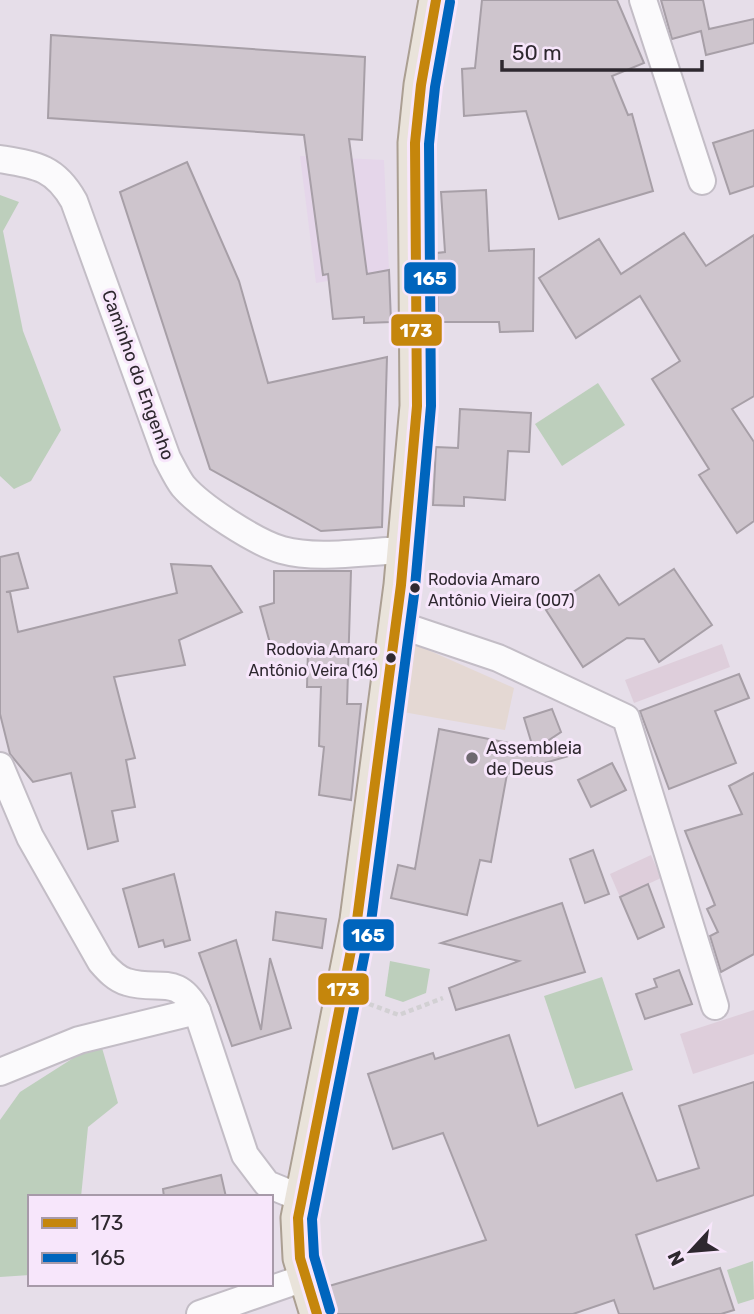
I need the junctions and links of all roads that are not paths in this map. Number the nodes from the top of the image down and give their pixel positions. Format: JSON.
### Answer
{"nodes":[{"id":1,"x":436,"y":0,"type":"edge"},
{"id":2,"x":643,"y":0,"type":"edge"},
{"id":3,"x":0,"y":159,"type":"edge"},
{"id":4,"x":702,"y":181,"type":"dead end"},
{"id":5,"x":405,"y":550,"type":"junction"},
{"id":6,"x":397,"y":624,"type":"junction"},
{"id":7,"x":0,"y":766,"type":"edge"},
{"id":8,"x":715,"y":1006,"type":"dead end"},
{"id":9,"x":197,"y":1012,"type":"junction"},
{"id":10,"x":0,"y":1072,"type":"edge"},
{"id":11,"x":301,"y":1198,"type":"junction"},
{"id":12,"x":304,"y":1278,"type":"junction"},
{"id":13,"x":200,"y":1314,"type":"edge"},
{"id":14,"x":317,"y":1314,"type":"edge"}],
"edges":[{"from":1,"to":5,"type":"main road"},
{"from":2,"to":4,"type":"street"},
{"from":3,"to":5,"type":"street","name":"Caminho do Engenho"},
{"from":5,"to":6,"type":"main road"},
{"from":6,"to":8,"type":"street"},
{"from":6,"to":11,"type":"main road"},
{"from":7,"to":9,"type":"street"},
{"from":9,"to":10,"type":"street"},
{"from":9,"to":11,"type":"street"},
{"from":11,"to":12,"type":"main road"},
{"from":12,"to":13,"type":"street"},
{"from":12,"to":14,"type":"main road"}]}
